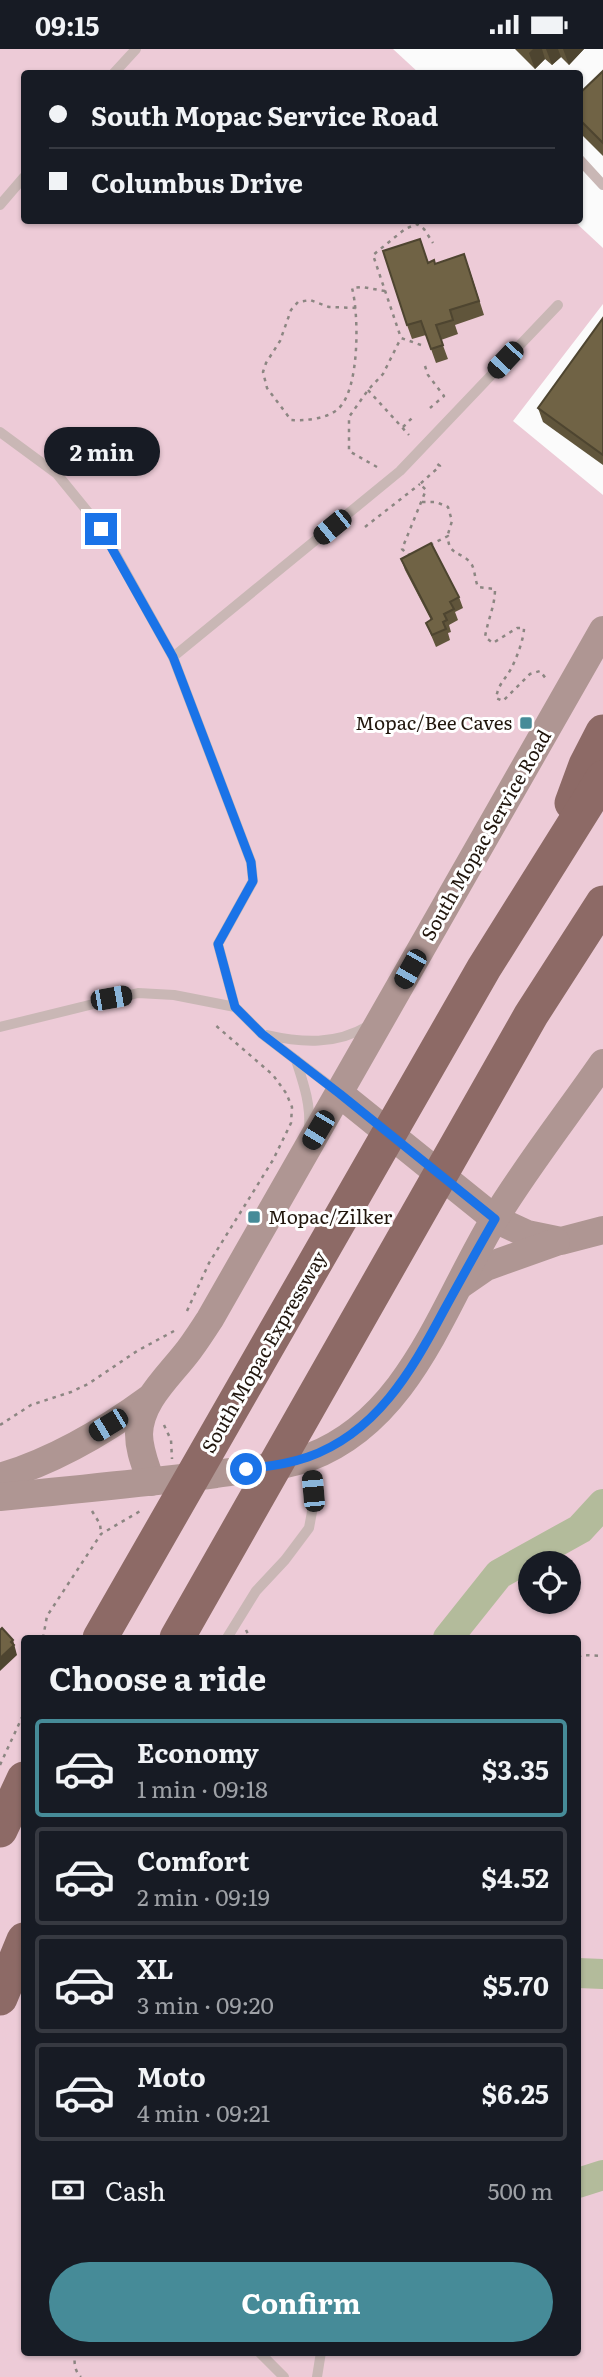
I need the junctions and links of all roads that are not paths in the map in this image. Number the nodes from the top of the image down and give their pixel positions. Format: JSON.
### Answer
{"nodes":[{"id":1,"x":136,"y":49,"type":"edge"},
{"id":2,"x":117,"y":70,"type":"edge"},
{"id":3,"x":583,"y":163,"type":"edge"},
{"id":4,"x":21,"y":180,"type":"edge"},
{"id":5,"x":603,"y":185,"type":"edge"},
{"id":6,"x":0,"y":205,"type":"edge"},
{"id":7,"x":558,"y":305,"type":"dead end"},
{"id":8,"x":0,"y":432,"type":"edge"},
{"id":9,"x":603,"y":630,"type":"edge"},
{"id":10,"x":173,"y":657,"type":"junction"},
{"id":11,"x":603,"y":732,"type":"edge"},
{"id":12,"x":603,"y":778,"type":"edge"},
{"id":13,"x":547,"y":868,"type":"junction"},
{"id":14,"x":603,"y":904,"type":"edge"},
{"id":15,"x":235,"y":1007,"type":"junction"},
{"id":16,"x":383,"y":1016,"type":"junction"},
{"id":17,"x":0,"y":1027,"type":"edge"},
{"id":18,"x":262,"y":1034,"type":"junction"},
{"id":19,"x":296,"y":1060,"type":"junction"},
{"id":20,"x":603,"y":1063,"type":"edge"},
{"id":21,"x":340,"y":1094,"type":"junction"},
{"id":22,"x":308,"y":1148,"type":"junction"},
{"id":23,"x":495,"y":1219,"type":"junction"},
{"id":24,"x":603,"y":1230,"type":"edge"},
{"id":25,"x":561,"y":1241,"type":"junction"},
{"id":26,"x":457,"y":1287,"type":"junction"},
{"id":27,"x":150,"y":1398,"type":"junction"},
{"id":28,"x":309,"y":1457,"type":"junction"},
{"id":29,"x":162,"y":1473,"type":"junction"},
{"id":30,"x":0,"y":1477,"type":"edge"},
{"id":31,"x":0,"y":1497,"type":"edge"},
{"id":32,"x":102,"y":1635,"type":"edge"},
{"id":33,"x":179,"y":1635,"type":"edge"},
{"id":34,"x":229,"y":1635,"type":"edge"},
{"id":35,"x":21,"y":1785,"type":"edge"},
{"id":36,"x":0,"y":1830,"type":"edge"},
{"id":37,"x":21,"y":1947,"type":"edge"},
{"id":38,"x":0,"y":1998,"type":"edge"},
{"id":39,"x":263,"y":2356,"type":"edge"},
{"id":40,"x":320,"y":2356,"type":"edge"},
{"id":41,"x":284,"y":2377,"type":"edge"},
{"id":42,"x":317,"y":2377,"type":"edge"}],
"edges":[{"from":1,"to":2,"type":"lane"},
{"from":3,"to":5,"type":"lane"},
{"from":4,"to":6,"type":"lane"},
{"from":7,"to":10,"type":"lane"},
{"from":8,"to":10,"type":"lane"},
{"from":9,"to":16,"type":"main road","name":"South Mopac Service Road"},
{"from":10,"to":15,"type":"lane"},
{"from":11,"to":13,"type":"highway"},
{"from":12,"to":13,"type":"highway","name":"South Mopac Expressway"},
{"from":13,"to":32,"type":"highway","name":"South Mopac Expressway"},
{"from":14,"to":33,"type":"highway"},
{"from":15,"to":17,"type":"lane"},
{"from":15,"to":18,"type":"lane"},
{"from":16,"to":18,"type":"lane"},
{"from":16,"to":21,"type":"main road","name":"South Mopac Service Road"},
{"from":18,"to":19,"type":"lane"},
{"from":19,"to":21,"type":"lane"},
{"from":19,"to":22,"type":"lane"},
{"from":20,"to":23,"type":"main road"},
{"from":21,"to":22,"type":"main road","name":"South Mopac Service Road"},
{"from":21,"to":23,"type":"main road"},
{"from":22,"to":27,"type":"main road","name":"South Mopac Service Road"},
{"from":23,"to":25,"type":"main road"},
{"from":23,"to":26,"type":"main road"},
{"from":24,"to":25,"type":"main road"},
{"from":25,"to":26,"type":"main road"},
{"from":26,"to":28,"type":"main road"},
{"from":27,"to":29,"type":"main road"},
{"from":27,"to":30,"type":"main road"},
{"from":28,"to":29,"type":"main road"},
{"from":28,"to":34,"type":"lane"},
{"from":29,"to":31,"type":"main road"},
{"from":35,"to":36,"type":"highway"},
{"from":37,"to":38,"type":"highway"},
{"from":39,"to":41,"type":"lane"},
{"from":40,"to":42,"type":"lane"}]}
